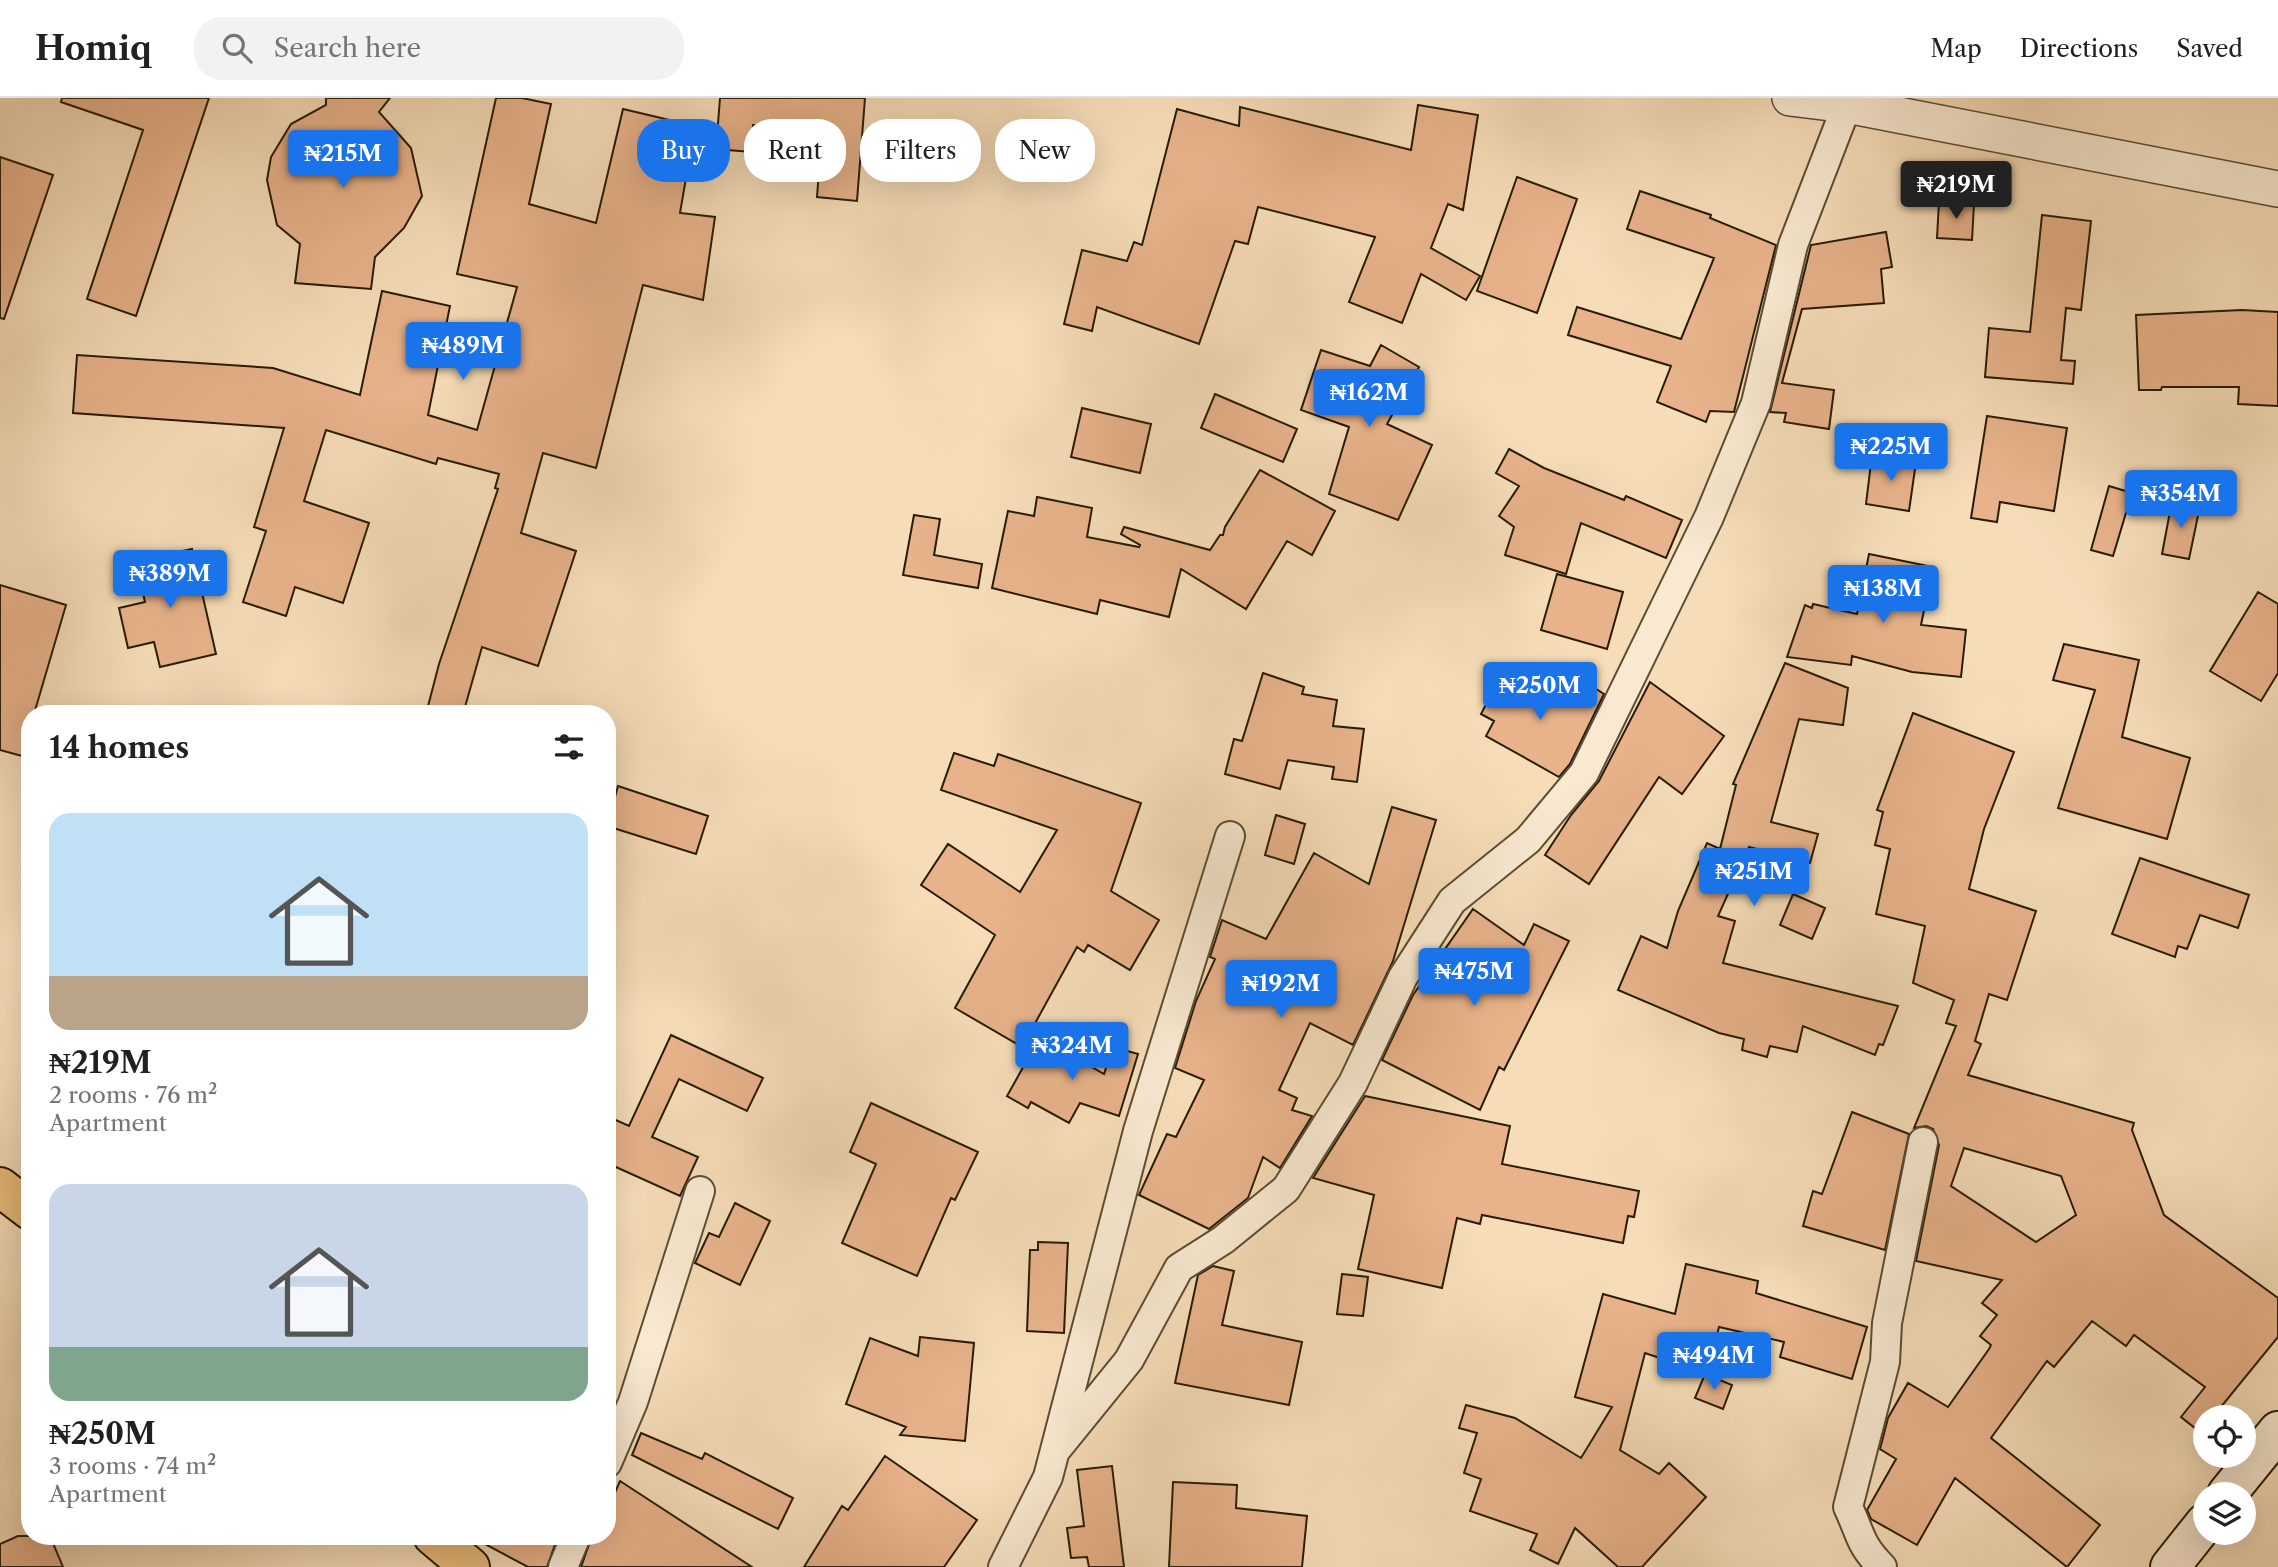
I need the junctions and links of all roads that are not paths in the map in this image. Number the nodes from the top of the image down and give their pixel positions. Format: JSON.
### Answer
{"nodes":[{"id":1,"x":1790,"y":98,"type":"edge"},
{"id":2,"x":1847,"y":105,"type":"junction"},
{"id":3,"x":2278,"y":189,"type":"edge"},
{"id":4,"x":1230,"y":836,"type":"dead end"},
{"id":5,"x":1923,"y":1142,"type":"dead end"},
{"id":6,"x":0,"y":1187,"type":"edge"},
{"id":7,"x":701,"y":1191,"type":"dead end"},
{"id":8,"x":21,"y":1203,"type":"edge"},
{"id":9,"x":2278,"y":1431,"type":"edge"},
{"id":10,"x":616,"y":1442,"type":"edge"},
{"id":11,"x":1056,"y":1450,"type":"junction"},
{"id":12,"x":2237,"y":1482,"type":"edge"},
{"id":13,"x":2193,"y":1538,"type":"edge"},
{"id":14,"x":444,"y":1545,"type":"edge"},
{"id":15,"x":572,"y":1545,"type":"edge"},
{"id":16,"x":470,"y":1567,"type":"edge"},
{"id":17,"x":563,"y":1567,"type":"edge"},
{"id":18,"x":1003,"y":1567,"type":"edge"},
{"id":19,"x":1882,"y":1567,"type":"edge"},
{"id":20,"x":2170,"y":1567,"type":"edge"}],
"edges":[{"from":1,"to":2,"type":"street"},
{"from":2,"to":3,"type":"street"},
{"from":2,"to":11,"type":"street"},
{"from":4,"to":11,"type":"street"},
{"from":5,"to":19,"type":"street"},
{"from":6,"to":8,"type":"main road"},
{"from":7,"to":10,"type":"street"},
{"from":9,"to":12,"type":"main road"},
{"from":11,"to":18,"type":"street"},
{"from":13,"to":20,"type":"main road"},
{"from":14,"to":16,"type":"main road"},
{"from":15,"to":17,"type":"street"}]}
